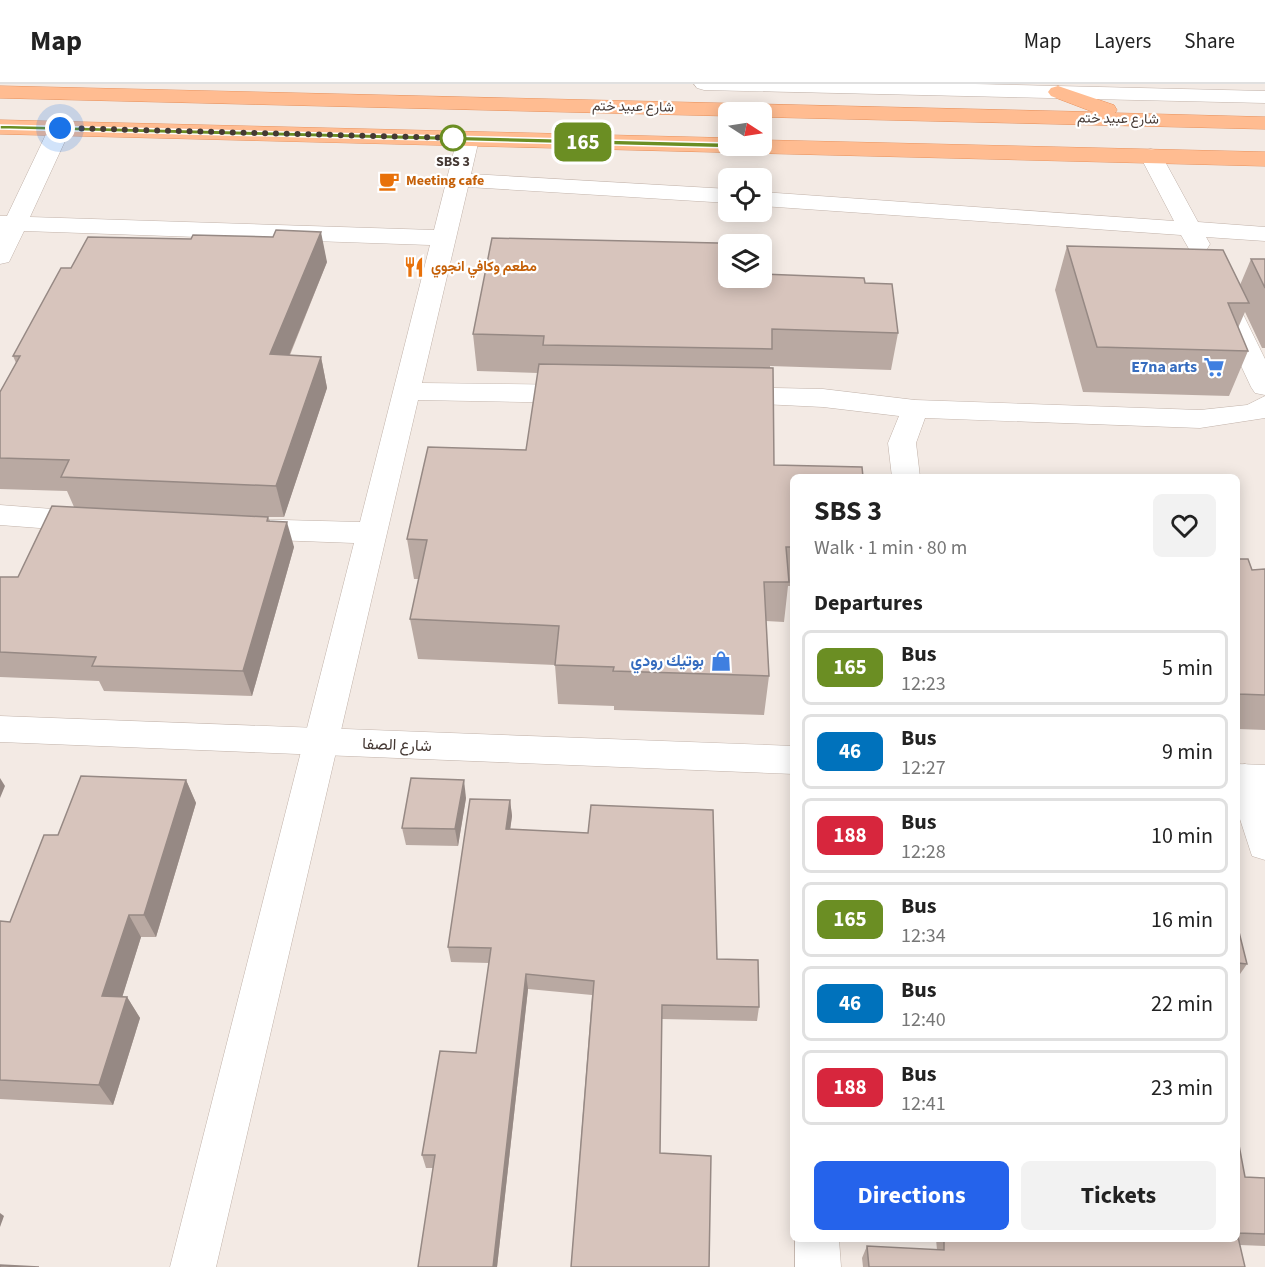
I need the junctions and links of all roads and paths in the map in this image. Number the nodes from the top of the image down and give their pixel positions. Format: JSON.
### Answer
{"nodes":[{"id":1,"x":704,"y":84,"type":"edge"},
{"id":2,"x":0,"y":92,"type":"edge"},
{"id":3,"x":1058,"y":92,"type":"junction"},
{"id":4,"x":1265,"y":97,"type":"edge"},
{"id":5,"x":1133,"y":119,"type":"junction"},
{"id":6,"x":1265,"y":123,"type":"edge"},
{"id":7,"x":0,"y":127,"type":"edge"},
{"id":8,"x":60,"y":128,"type":"junction"},
{"id":9,"x":468,"y":139,"type":"junction"},
{"id":10,"x":718,"y":146,"type":"edge"},
{"id":11,"x":772,"y":147,"type":"edge"},
{"id":12,"x":1152,"y":156,"type":"junction"},
{"id":13,"x":1265,"y":159,"type":"edge"},
{"id":14,"x":458,"y":180,"type":"junction"},
{"id":15,"x":718,"y":195,"type":"edge"},
{"id":16,"x":772,"y":200,"type":"edge"},
{"id":17,"x":8,"y":223,"type":"edge"},
{"id":18,"x":1191,"y":229,"type":"junction"},
{"id":19,"x":1265,"y":234,"type":"edge"},
{"id":20,"x":444,"y":238,"type":"junction"},
{"id":21,"x":0,"y":257,"type":"edge"},
{"id":22,"x":1265,"y":387,"type":"edge"},
{"id":23,"x":407,"y":391,"type":"junction"},
{"id":24,"x":609,"y":394,"type":"edge"},
{"id":25,"x":704,"y":396,"type":"edge"},
{"id":26,"x":1265,"y":405,"type":"edge"},
{"id":27,"x":915,"y":409,"type":"junction"},
{"id":28,"x":906,"y":474,"type":"edge"},
{"id":29,"x":0,"y":515,"type":"edge"},
{"id":30,"x":119,"y":524,"type":"edge"},
{"id":31,"x":222,"y":528,"type":"edge"},
{"id":32,"x":372,"y":533,"type":"junction"},
{"id":33,"x":0,"y":729,"type":"edge"},
{"id":34,"x":321,"y":742,"type":"junction"},
{"id":35,"x":790,"y":760,"type":"edge"},
{"id":36,"x":1249,"y":778,"type":"edge"},
{"id":37,"x":1265,"y":845,"type":"edge"},
{"id":38,"x":817,"y":1242,"type":"edge"},
{"id":39,"x":193,"y":1267,"type":"edge"},
{"id":40,"x":818,"y":1267,"type":"edge"}],
"edges":[{"from":1,"to":3,"type":"street","name":"شارع عبيد ختم"},
{"from":2,"to":5,"type":"main road","name":"شارع عبيد ختم"},
{"from":3,"to":4,"type":"street","name":"شارع عبيد ختم"},
{"from":3,"to":5,"type":"main road"},
{"from":5,"to":6,"type":"main road","name":"شارع عبيد ختم"},
{"from":7,"to":8,"type":"main road"},
{"from":8,"to":9,"type":"main road"},
{"from":8,"to":17,"type":"street"},
{"from":9,"to":10,"type":"main road"},
{"from":9,"to":14,"type":"street"},
{"from":11,"to":12,"type":"main road"},
{"from":12,"to":13,"type":"main road"},
{"from":12,"to":18,"type":"street"},
{"from":14,"to":15,"type":"street"},
{"from":14,"to":20,"type":"street"},
{"from":16,"to":18,"type":"street"},
{"from":17,"to":20,"type":"street"},
{"from":17,"to":21,"type":"street"},
{"from":18,"to":19,"type":"street"},
{"from":18,"to":22,"type":"street"},
{"from":20,"to":23,"type":"street"},
{"from":23,"to":24,"type":"street"},
{"from":23,"to":32,"type":"street"},
{"from":25,"to":27,"type":"street"},
{"from":26,"to":27,"type":"street"},
{"from":27,"to":28,"type":"street"},
{"from":29,"to":30,"type":"street"},
{"from":31,"to":32,"type":"street"},
{"from":32,"to":34,"type":"street"},
{"from":33,"to":34,"type":"street","name":"شارع الصفا"},
{"from":34,"to":35,"type":"street","name":"شارع الصفا"},
{"from":34,"to":39,"type":"street"},
{"from":36,"to":37,"type":"street"},
{"from":38,"to":40,"type":"street"}]}
